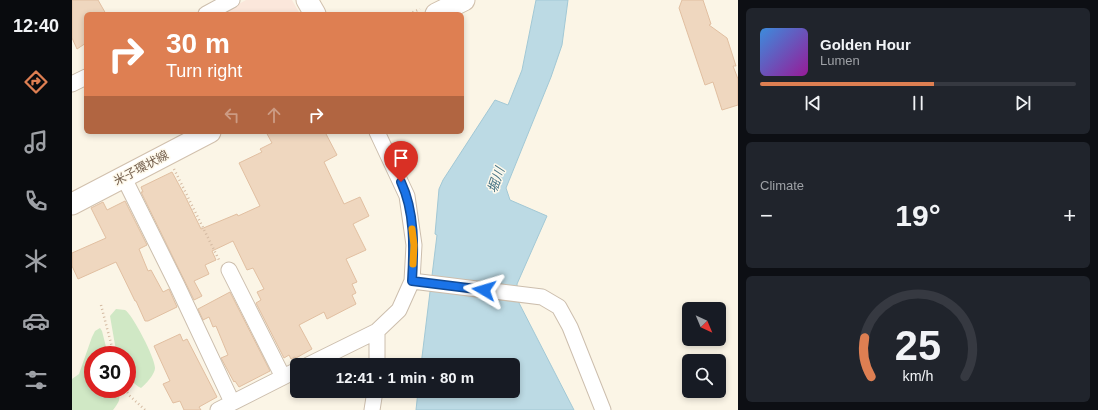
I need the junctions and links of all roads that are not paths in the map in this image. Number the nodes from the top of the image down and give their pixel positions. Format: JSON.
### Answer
{"nodes":[{"id":1,"x":232,"y":0,"type":"edge"},
{"id":2,"x":307,"y":0,"type":"edge"},
{"id":3,"x":464,"y":0,"type":"edge"},
{"id":4,"x":210,"y":12,"type":"edge"},
{"id":5,"x":314,"y":12,"type":"edge"},
{"id":6,"x":440,"y":12,"type":"edge"},
{"id":7,"x":84,"y":78,"type":"edge"},
{"id":8,"x":72,"y":84,"type":"edge"},
{"id":9,"x":206,"y":134,"type":"edge"},
{"id":10,"x":378,"y":134,"type":"edge"},
{"id":11,"x":124,"y":178,"type":"junction"},
{"id":12,"x":72,"y":204,"type":"edge"},
{"id":13,"x":229,"y":270,"type":"road end"},
{"id":14,"x":419,"y":282,"type":"junction"},
{"id":15,"x":377,"y":331,"type":"junction"},
{"id":16,"x":322,"y":358,"type":"edge"},
{"id":17,"x":377,"y":358,"type":"edge"},
{"id":18,"x":290,"y":374,"type":"edge"},
{"id":19,"x":283,"y":377,"type":"junction"},
{"id":20,"x":374,"y":398,"type":"edge"},
{"id":21,"x":232,"y":402,"type":"junction"},
{"id":22,"x":218,"y":410,"type":"edge"},
{"id":23,"x":372,"y":410,"type":"edge"},
{"id":24,"x":603,"y":410,"type":"edge"}],
"edges":[{"from":1,"to":4,"type":"street"},
{"from":2,"to":5,"type":"main road"},
{"from":3,"to":6,"type":"main road"},
{"from":7,"to":8,"type":"street"},
{"from":9,"to":11,"type":"main road","name":"米子環状線"},
{"from":10,"to":14,"type":"street"},
{"from":11,"to":12,"type":"main road","name":"米子環状線"},
{"from":11,"to":21,"type":"street"},
{"from":13,"to":19,"type":"street"},
{"from":14,"to":15,"type":"street"},
{"from":14,"to":24,"type":"street"},
{"from":15,"to":16,"type":"street"},
{"from":15,"to":17,"type":"street"},
{"from":18,"to":19,"type":"street"},
{"from":19,"to":21,"type":"street"},
{"from":20,"to":23,"type":"street"},
{"from":21,"to":22,"type":"street"}]}
